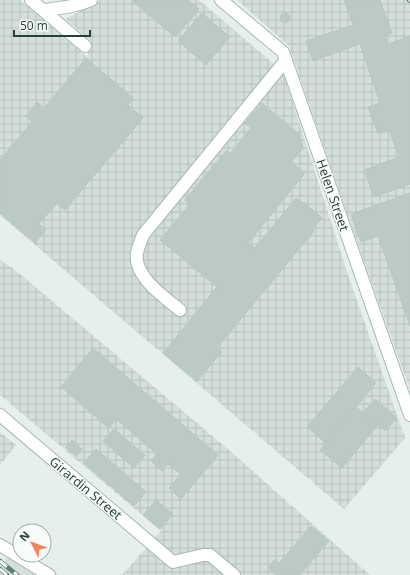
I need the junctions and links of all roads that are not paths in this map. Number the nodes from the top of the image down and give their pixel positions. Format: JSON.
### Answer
{"nodes":[{"id":1,"x":31,"y":0,"type":"edge"},
{"id":2,"x":91,"y":0,"type":"edge"},
{"id":3,"x":221,"y":0,"type":"edge"},
{"id":4,"x":43,"y":10,"type":"junction"},
{"id":5,"x":85,"y":46,"type":"dead end"},
{"id":6,"x":286,"y":60,"type":"junction"},
{"id":7,"x":180,"y":310,"type":"dead end"},
{"id":8,"x":410,"y":415,"type":"edge"},
{"id":9,"x":0,"y":416,"type":"edge"},
{"id":10,"x":0,"y":545,"type":"edge"},
{"id":11,"x":49,"y":575,"type":"edge"},
{"id":12,"x":234,"y":575,"type":"edge"}],
"edges":[{"from":1,"to":4,"type":"street"},
{"from":2,"to":4,"type":"street"},
{"from":3,"to":6,"type":"street","name":"Helen Street"},
{"from":4,"to":5,"type":"street"},
{"from":6,"to":7,"type":"street"},
{"from":6,"to":8,"type":"street","name":"Helen Street"},
{"from":9,"to":12,"type":"street","name":"Girardin Street"},
{"from":10,"to":11,"type":"street"}]}
